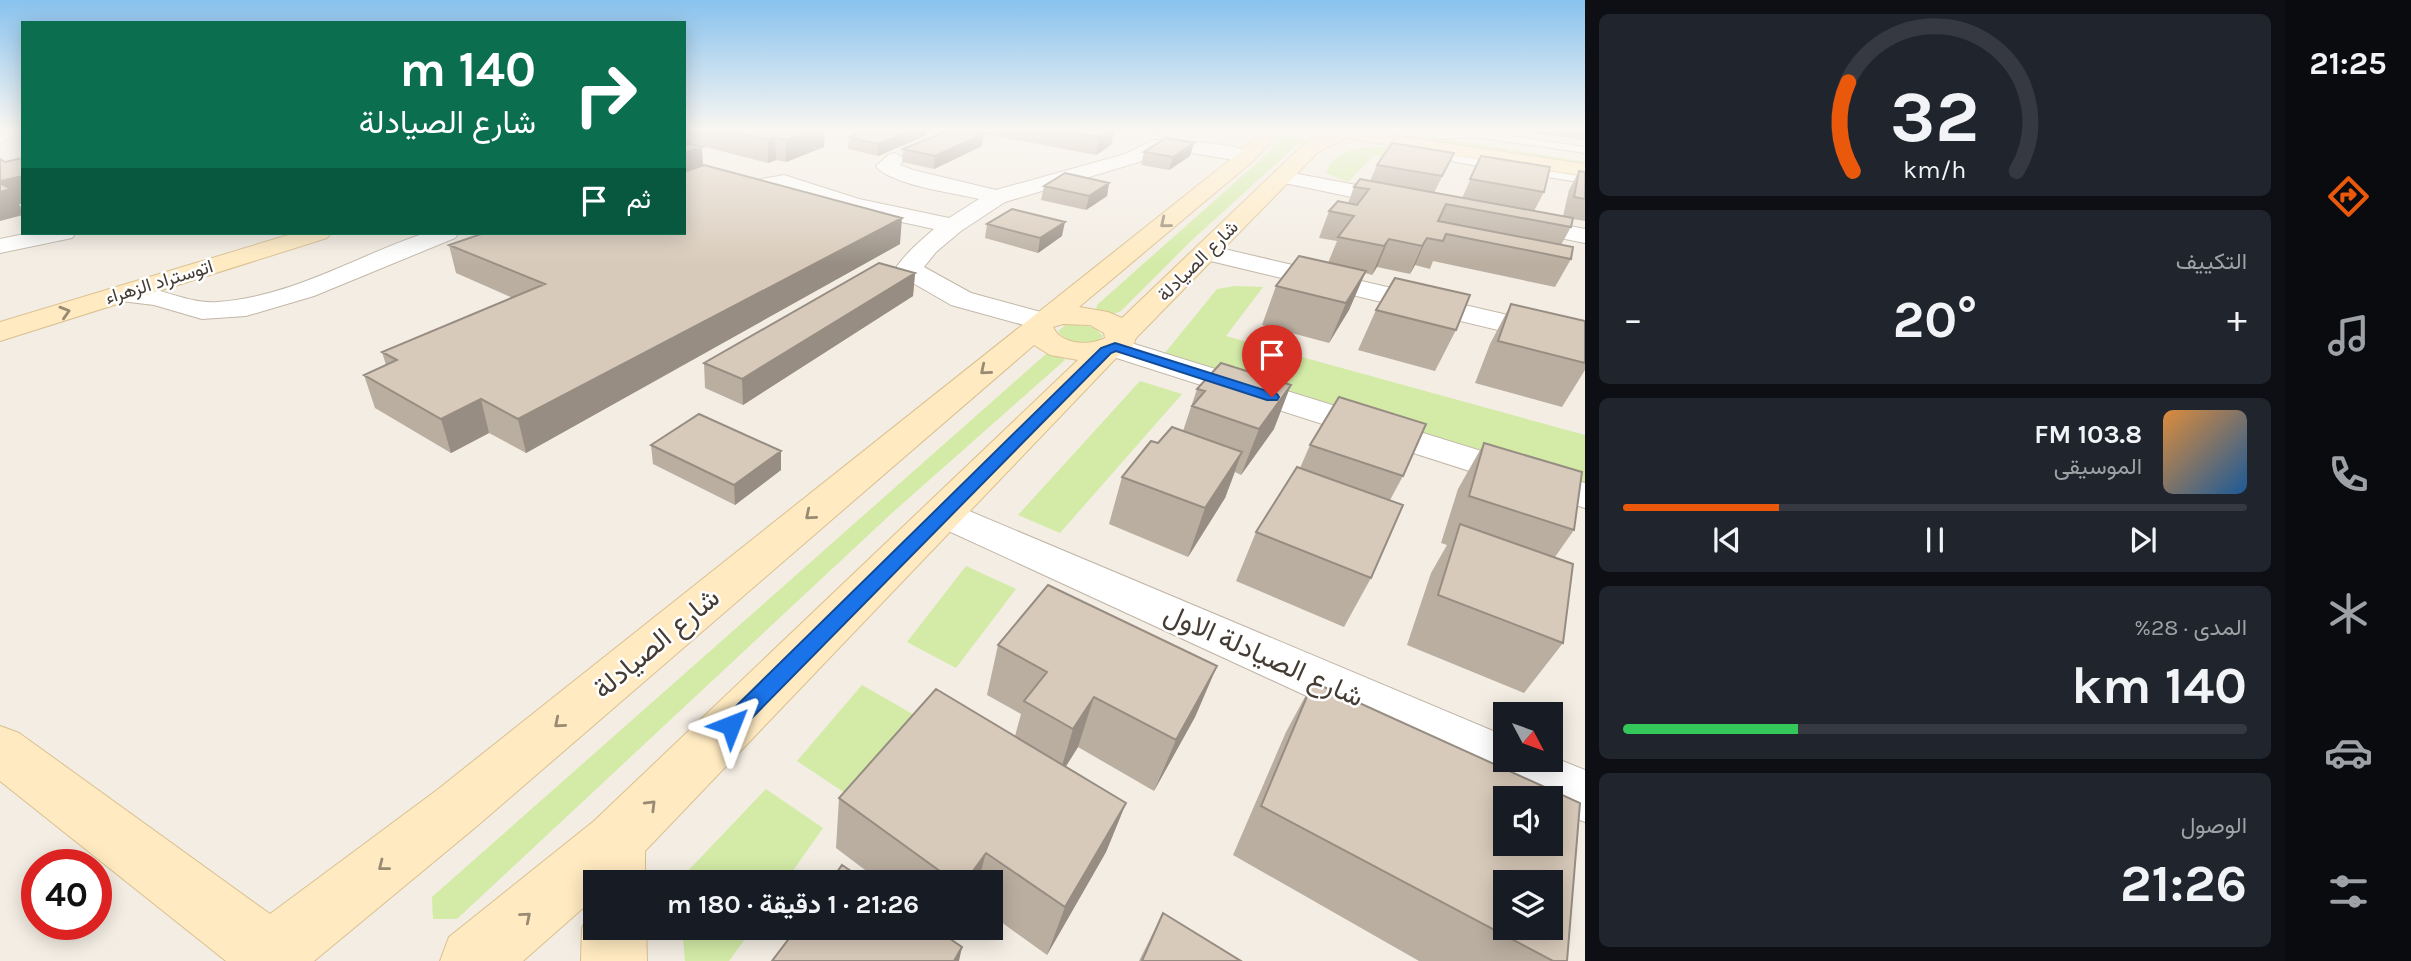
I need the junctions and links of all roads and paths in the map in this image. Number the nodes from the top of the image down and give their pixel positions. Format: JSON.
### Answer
{"nodes":[{"id":1,"x":910,"y":176,"type":"edge"},
{"id":2,"x":1070,"y":176,"type":"edge"},
{"id":3,"x":1223,"y":176,"type":"edge"},
{"id":4,"x":1559,"y":176,"type":"edge"},
{"id":5,"x":1282,"y":177,"type":"joint"},
{"id":6,"x":1585,"y":180,"type":"edge"},
{"id":7,"x":686,"y":191,"type":"edge"},
{"id":8,"x":997,"y":197,"type":"junction"},
{"id":9,"x":1427,"y":205,"type":"edge"},
{"id":10,"x":1493,"y":218,"type":"edge"},
{"id":11,"x":953,"y":226,"type":"junction"},
{"id":12,"x":54,"y":235,"type":"edge"},
{"id":13,"x":246,"y":235,"type":"edge"},
{"id":14,"x":313,"y":235,"type":"edge"},
{"id":15,"x":441,"y":235,"type":"edge"},
{"id":16,"x":1585,"y":236,"type":"edge"},
{"id":17,"x":0,"y":246,"type":"edge"},
{"id":18,"x":1207,"y":253,"type":"junction"},
{"id":19,"x":123,"y":294,"type":"junction"},
{"id":20,"x":0,"y":309,"type":"edge"},
{"id":21,"x":1043,"y":322,"type":"junction"},
{"id":22,"x":0,"y":332,"type":"edge"},
{"id":23,"x":1585,"y":342,"type":"edge"},
{"id":24,"x":1114,"y":345,"type":"junction"},
{"id":25,"x":1585,"y":496,"type":"edge"},
{"id":26,"x":943,"y":513,"type":"junction"},
{"id":27,"x":0,"y":749,"type":"edge"},
{"id":28,"x":1585,"y":797,"type":"edge"},
{"id":29,"x":614,"y":862,"type":"edge"},
{"id":30,"x":614,"y":940,"type":"edge"},
{"id":31,"x":275,"y":958,"type":"edge"},
{"id":32,"x":474,"y":961,"type":"edge"},
{"id":33,"x":614,"y":961,"type":"edge"}],
"edges":[{"from":1,"to":8,"type":"street"},
{"from":2,"to":8,"type":"street"},
{"from":3,"to":21,"type":"street","name":"شارع الصيادلة","one_way":true},
{"from":4,"to":6,"type":"lane"},
{"from":5,"to":9,"type":"street"},
{"from":5,"to":18,"type":"street","name":"شارع الصيادلة"},
{"from":7,"to":11,"type":"street"},
{"from":8,"to":11,"type":"street"},
{"from":10,"to":16,"type":"street"},
{"from":11,"to":21,"type":"street"},
{"from":12,"to":17,"type":"street"},
{"from":13,"to":20,"type":"street","name":"اتوستراد الزهراء"},
{"from":14,"to":19,"type":"street","name":"اتوستراد الزهراء"},
{"from":15,"to":19,"type":"street"},
{"from":18,"to":23,"type":"street"},
{"from":18,"to":24,"type":"street","name":"شارع الصيادلة"},
{"from":22,"to":19,"type":"street","name":"اتوستراد الزهراء","one_way":true},
{"from":21,"to":24,"type":"street"},
{"from":21,"to":31,"type":"street","name":"شارع الصيادلة","one_way":true},
{"from":24,"to":25,"type":"street"},
{"from":24,"to":26,"type":"street","name":"شارع الصيادلة"},
{"from":26,"to":28,"type":"street","name":"شارع الصيادلة الاول"},
{"from":29,"to":26,"type":"street","name":"شارع الصيادلة","one_way":true},
{"from":27,"to":31,"type":"street"},
{"from":32,"to":29,"type":"street","name":"شارع الصيادلة","one_way":true},
{"from":30,"to":33,"type":"street"}]}
